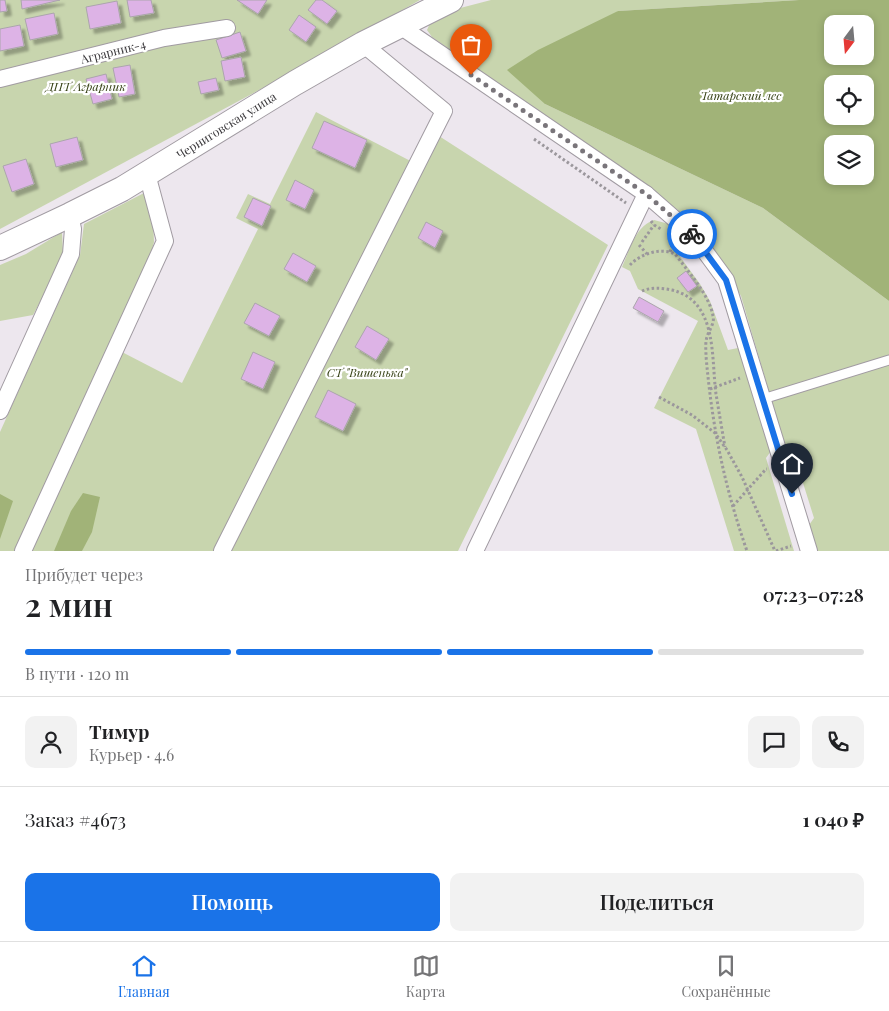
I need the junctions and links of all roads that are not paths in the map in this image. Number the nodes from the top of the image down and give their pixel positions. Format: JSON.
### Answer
{"nodes":[{"id":1,"x":451,"y":0,"type":"edge"},
{"id":2,"x":400,"y":26,"type":"junction"},
{"id":3,"x":227,"y":28,"type":"dead end"},
{"id":4,"x":363,"y":44,"type":"junction"},
{"id":5,"x":0,"y":79,"type":"edge"},
{"id":6,"x":147,"y":174,"type":"junction"},
{"id":7,"x":646,"y":194,"type":"junction"},
{"id":8,"x":70,"y":216,"type":"junction"},
{"id":9,"x":0,"y":248,"type":"edge"},
{"id":10,"x":889,"y":360,"type":"edge"},
{"id":11,"x":763,"y":399,"type":"junction"},
{"id":12,"x":0,"y":410,"type":"edge"},
{"id":13,"x":23,"y":551,"type":"edge"},
{"id":14,"x":222,"y":551,"type":"edge"},
{"id":15,"x":475,"y":551,"type":"edge"},
{"id":16,"x":809,"y":551,"type":"edge"}],
"edges":[{"from":1,"to":2,"type":"street","name":"Черниговская улица"},
{"from":2,"to":4,"type":"street","name":"Черниговская улица"},
{"from":2,"to":7,"type":"street"},
{"from":3,"to":5,"type":"street","name":"Аграрник-4"},
{"from":4,"to":6,"type":"street","name":"Черниговская улица"},
{"from":4,"to":14,"type":"street"},
{"from":6,"to":8,"type":"street","name":"Черниговская улица"},
{"from":6,"to":13,"type":"street"},
{"from":7,"to":11,"type":"street"},
{"from":7,"to":15,"type":"street"},
{"from":8,"to":9,"type":"street","name":"Черниговская улица"},
{"from":8,"to":12,"type":"street"},
{"from":10,"to":11,"type":"lane"},
{"from":11,"to":16,"type":"street"}]}
